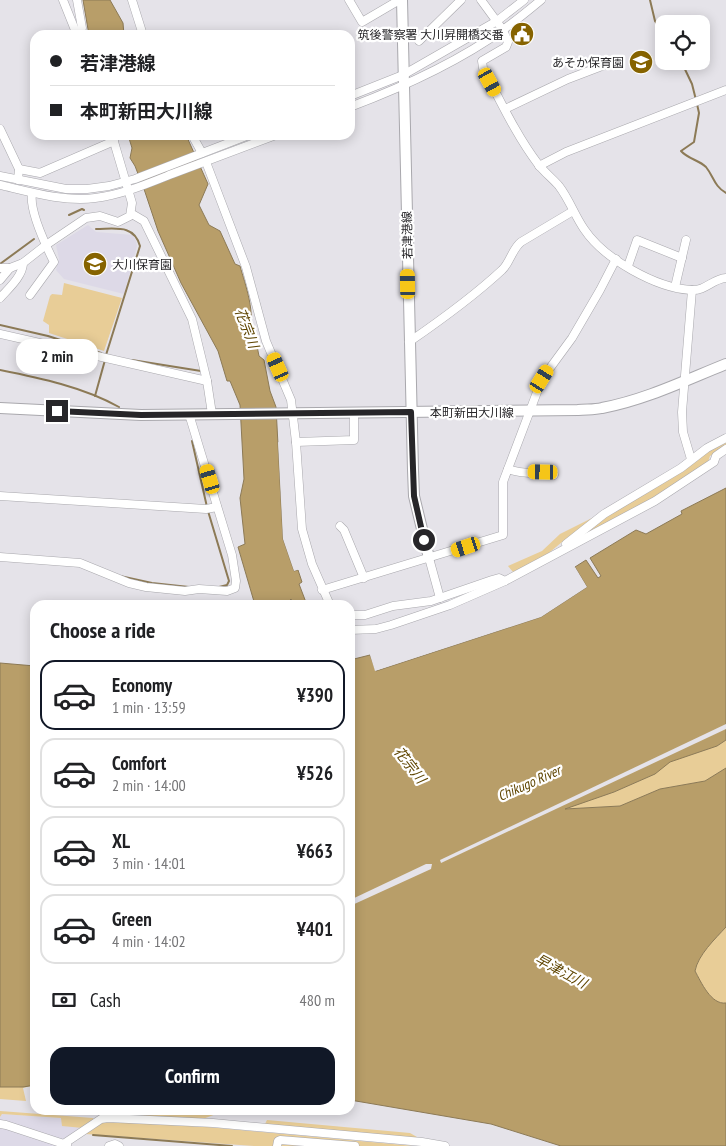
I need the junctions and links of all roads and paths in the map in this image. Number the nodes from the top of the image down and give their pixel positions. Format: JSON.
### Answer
{"nodes":[{"id":1,"x":63,"y":0,"type":"edge"},
{"id":2,"x":77,"y":0,"type":"edge"},
{"id":3,"x":132,"y":0,"type":"edge"},
{"id":4,"x":349,"y":0,"type":"edge"},
{"id":5,"x":461,"y":0,"type":"edge"},
{"id":6,"x":481,"y":0,"type":"edge"},
{"id":7,"x":524,"y":0,"type":"edge"},
{"id":8,"x":541,"y":0,"type":"edge"},
{"id":9,"x":402,"y":1,"type":"edge"},
{"id":10,"x":496,"y":21,"type":"junction"},
{"id":11,"x":77,"y":30,"type":"edge"},
{"id":12,"x":81,"y":30,"type":"edge"},
{"id":13,"x":141,"y":30,"type":"edge"},
{"id":14,"x":503,"y":30,"type":"junction"},
{"id":15,"x":420,"y":41,"type":"dead end"},
{"id":16,"x":610,"y":63,"type":"dead end"},
{"id":17,"x":404,"y":80,"type":"junction"},
{"id":18,"x":726,"y":90,"type":"edge"},
{"id":19,"x":355,"y":95,"type":"edge"},
{"id":20,"x":355,"y":105,"type":"edge"},
{"id":21,"x":505,"y":109,"type":"junction"},
{"id":22,"x":0,"y":129,"type":"edge"},
{"id":23,"x":109,"y":140,"type":"edge"},
{"id":24,"x":114,"y":140,"type":"edge"},
{"id":25,"x":194,"y":140,"type":"edge"},
{"id":26,"x":236,"y":140,"type":"edge"},
{"id":27,"x":263,"y":140,"type":"edge"},
{"id":28,"x":200,"y":154,"type":"junction"},
{"id":29,"x":204,"y":162,"type":"junction"},
{"id":30,"x":539,"y":166,"type":"junction"},
{"id":31,"x":19,"y":168,"type":"junction"},
{"id":32,"x":0,"y":176,"type":"edge"},
{"id":33,"x":18,"y":180,"type":"junction"},
{"id":34,"x":126,"y":182,"type":"junction"},
{"id":35,"x":0,"y":185,"type":"edge"},
{"id":36,"x":128,"y":190,"type":"junction"},
{"id":37,"x":32,"y":193,"type":"junction"},
{"id":38,"x":573,"y":211,"type":"junction"},
{"id":39,"x":132,"y":214,"type":"junction"},
{"id":40,"x":686,"y":240,"type":"dead end"},
{"id":41,"x":46,"y":245,"type":"junction"},
{"id":42,"x":682,"y":258,"type":"junction"},
{"id":43,"x":616,"y":259,"type":"junction"},
{"id":44,"x":23,"y":263,"type":"junction"},
{"id":45,"x":628,"y":266,"type":"junction"},
{"id":46,"x":0,"y":268,"type":"edge"},
{"id":47,"x":10,"y":268,"type":"junction"},
{"id":48,"x":726,"y":278,"type":"edge"},
{"id":49,"x":0,"y":280,"type":"edge"},
{"id":50,"x":675,"y":287,"type":"junction"},
{"id":51,"x":692,"y":290,"type":"junction"},
{"id":52,"x":30,"y":295,"type":"dead end"},
{"id":53,"x":0,"y":298,"type":"edge"},
{"id":54,"x":0,"y":334,"type":"edge"},
{"id":55,"x":409,"y":342,"type":"junction"},
{"id":56,"x":726,"y":364,"type":"edge"},
{"id":57,"x":208,"y":381,"type":"junction"},
{"id":58,"x":685,"y":381,"type":"junction"},
{"id":59,"x":0,"y":408,"type":"edge"},
{"id":60,"x":411,"y":412,"type":"junction"},
{"id":61,"x":530,"y":412,"type":"junction"},
{"id":62,"x":354,"y":413,"type":"junction"},
{"id":63,"x":190,"y":414,"type":"junction"},
{"id":64,"x":212,"y":414,"type":"junction"},
{"id":65,"x":294,"y":414,"type":"junction"},
{"id":66,"x":726,"y":438,"type":"edge"},
{"id":67,"x":296,"y":442,"type":"junction"},
{"id":68,"x":726,"y":449,"type":"edge"},
{"id":69,"x":691,"y":459,"type":"junction"},
{"id":70,"x":508,"y":468,"type":"junction"},
{"id":71,"x":554,"y":475,"type":"dead end"},
{"id":72,"x":0,"y":496,"type":"edge"},
{"id":73,"x":211,"y":508,"type":"junction"},
{"id":74,"x":340,"y":526,"type":"dead end"},
{"id":75,"x":558,"y":554,"type":"junction"},
{"id":76,"x":0,"y":557,"type":"edge"},
{"id":77,"x":429,"y":558,"type":"junction"},
{"id":78,"x":364,"y":578,"type":"junction"},
{"id":79,"x":505,"y":581,"type":"junction"},
{"id":80,"x":322,"y":590,"type":"junction"},
{"id":81,"x":440,"y":598,"type":"junction"},
{"id":82,"x":327,"y":600,"type":"edge"},
{"id":83,"x":355,"y":615,"type":"edge"},
{"id":84,"x":355,"y":630,"type":"edge"},
{"id":85,"x":0,"y":1124,"type":"edge"},
{"id":86,"x":66,"y":1145,"type":"edge"},
{"id":87,"x":109,"y":1146,"type":"edge"},
{"id":88,"x":119,"y":1146,"type":"edge"},
{"id":89,"x":277,"y":1146,"type":"edge"},
{"id":90,"x":355,"y":1146,"type":"edge"},
{"id":91,"x":445,"y":1146,"type":"edge"}],
"edges":[{"from":1,"to":11,"type":"street"},
{"from":2,"to":12,"type":"street"},
{"from":3,"to":13,"type":"street"},
{"from":4,"to":9,"type":"street"},
{"from":5,"to":15,"type":"street"},
{"from":6,"to":10,"type":"street"},
{"from":7,"to":10,"type":"street"},
{"from":8,"to":14,"type":"street"},
{"from":9,"to":17,"type":"main road","name":"若津港線"},
{"from":10,"to":14,"type":"street"},
{"from":10,"to":17,"type":"street"},
{"from":14,"to":17,"type":"street"},
{"from":14,"to":21,"type":"street"},
{"from":16,"to":21,"type":"street"},
{"from":17,"to":19,"type":"street"},
{"from":17,"to":20,"type":"street"},
{"from":17,"to":55,"type":"main road","name":"若津港線"},
{"from":18,"to":30,"type":"street"},
{"from":21,"to":30,"type":"street"},
{"from":22,"to":31,"type":"street"},
{"from":23,"to":31,"type":"street"},
{"from":24,"to":34,"type":"street"},
{"from":25,"to":28,"type":"street"},
{"from":26,"to":28,"type":"street"},
{"from":27,"to":29,"type":"street"},
{"from":28,"to":34,"type":"street"},
{"from":29,"to":36,"type":"street"},
{"from":29,"to":65,"type":"street"},
{"from":30,"to":38,"type":"street"},
{"from":31,"to":33,"type":"street"},
{"from":32,"to":33,"type":"street"},
{"from":33,"to":34,"type":"street"},
{"from":34,"to":36,"type":"street"},
{"from":35,"to":37,"type":"street"},
{"from":36,"to":37,"type":"street"},
{"from":36,"to":39,"type":"street"},
{"from":37,"to":41,"type":"street"},
{"from":38,"to":43,"type":"street"},
{"from":38,"to":55,"type":"street"},
{"from":39,"to":41,"type":"street"},
{"from":39,"to":57,"type":"street"},
{"from":40,"to":42,"type":"street"},
{"from":41,"to":44,"type":"street"},
{"from":41,"to":52,"type":"street"},
{"from":42,"to":45,"type":"street"},
{"from":42,"to":50,"type":"street"},
{"from":43,"to":45,"type":"street"},
{"from":43,"to":61,"type":"street"},
{"from":44,"to":47,"type":"street"},
{"from":44,"to":53,"type":"street"},
{"from":45,"to":50,"type":"street"},
{"from":46,"to":47,"type":"street"},
{"from":47,"to":49,"type":"street"},
{"from":48,"to":51,"type":"street"},
{"from":50,"to":51,"type":"street"},
{"from":51,"to":58,"type":"street"},
{"from":54,"to":57,"type":"street"},
{"from":55,"to":60,"type":"main road","name":"若津港線"},
{"from":56,"to":58,"type":"main road","name":"本町新田大川線"},
{"from":57,"to":64,"type":"street"},
{"from":58,"to":61,"type":"main road","name":"本町新田大川線"},
{"from":58,"to":69,"type":"street"},
{"from":59,"to":63,"type":"main road","name":"本町新田大川線"},
{"from":60,"to":61,"type":"main road","name":"本町新田大川線"},
{"from":60,"to":62,"type":"main road","name":"本町新田大川線"},
{"from":60,"to":77,"type":"main road","name":"若津港線"},
{"from":61,"to":70,"type":"street"},
{"from":62,"to":65,"type":"main road","name":"本町新田大川線"},
{"from":62,"to":67,"type":"street"},
{"from":63,"to":64,"type":"main road","name":"本町新田大川線"},
{"from":63,"to":73,"type":"street"},
{"from":64,"to":65,"type":"main road","name":"本町新田大川線"},
{"from":65,"to":67,"type":"street"},
{"from":66,"to":69,"type":"street"},
{"from":67,"to":80,"type":"street"},
{"from":68,"to":75,"type":"street"},
{"from":69,"to":75,"type":"street"},
{"from":70,"to":71,"type":"street"},
{"from":70,"to":77,"type":"street"},
{"from":72,"to":73,"type":"street"},
{"from":73,"to":76,"type":"street"},
{"from":74,"to":78,"type":"street"},
{"from":75,"to":79,"type":"street"},
{"from":77,"to":78,"type":"street"},
{"from":77,"to":81,"type":"street"},
{"from":78,"to":80,"type":"street"},
{"from":79,"to":81,"type":"street"},
{"from":79,"to":84,"type":"street"},
{"from":80,"to":82,"type":"street"},
{"from":81,"to":83,"type":"street"},
{"from":85,"to":86,"type":"street"},
{"from":86,"to":91,"type":"street"},
{"from":87,"to":88,"type":"street"},
{"from":89,"to":90,"type":"street"}]}
